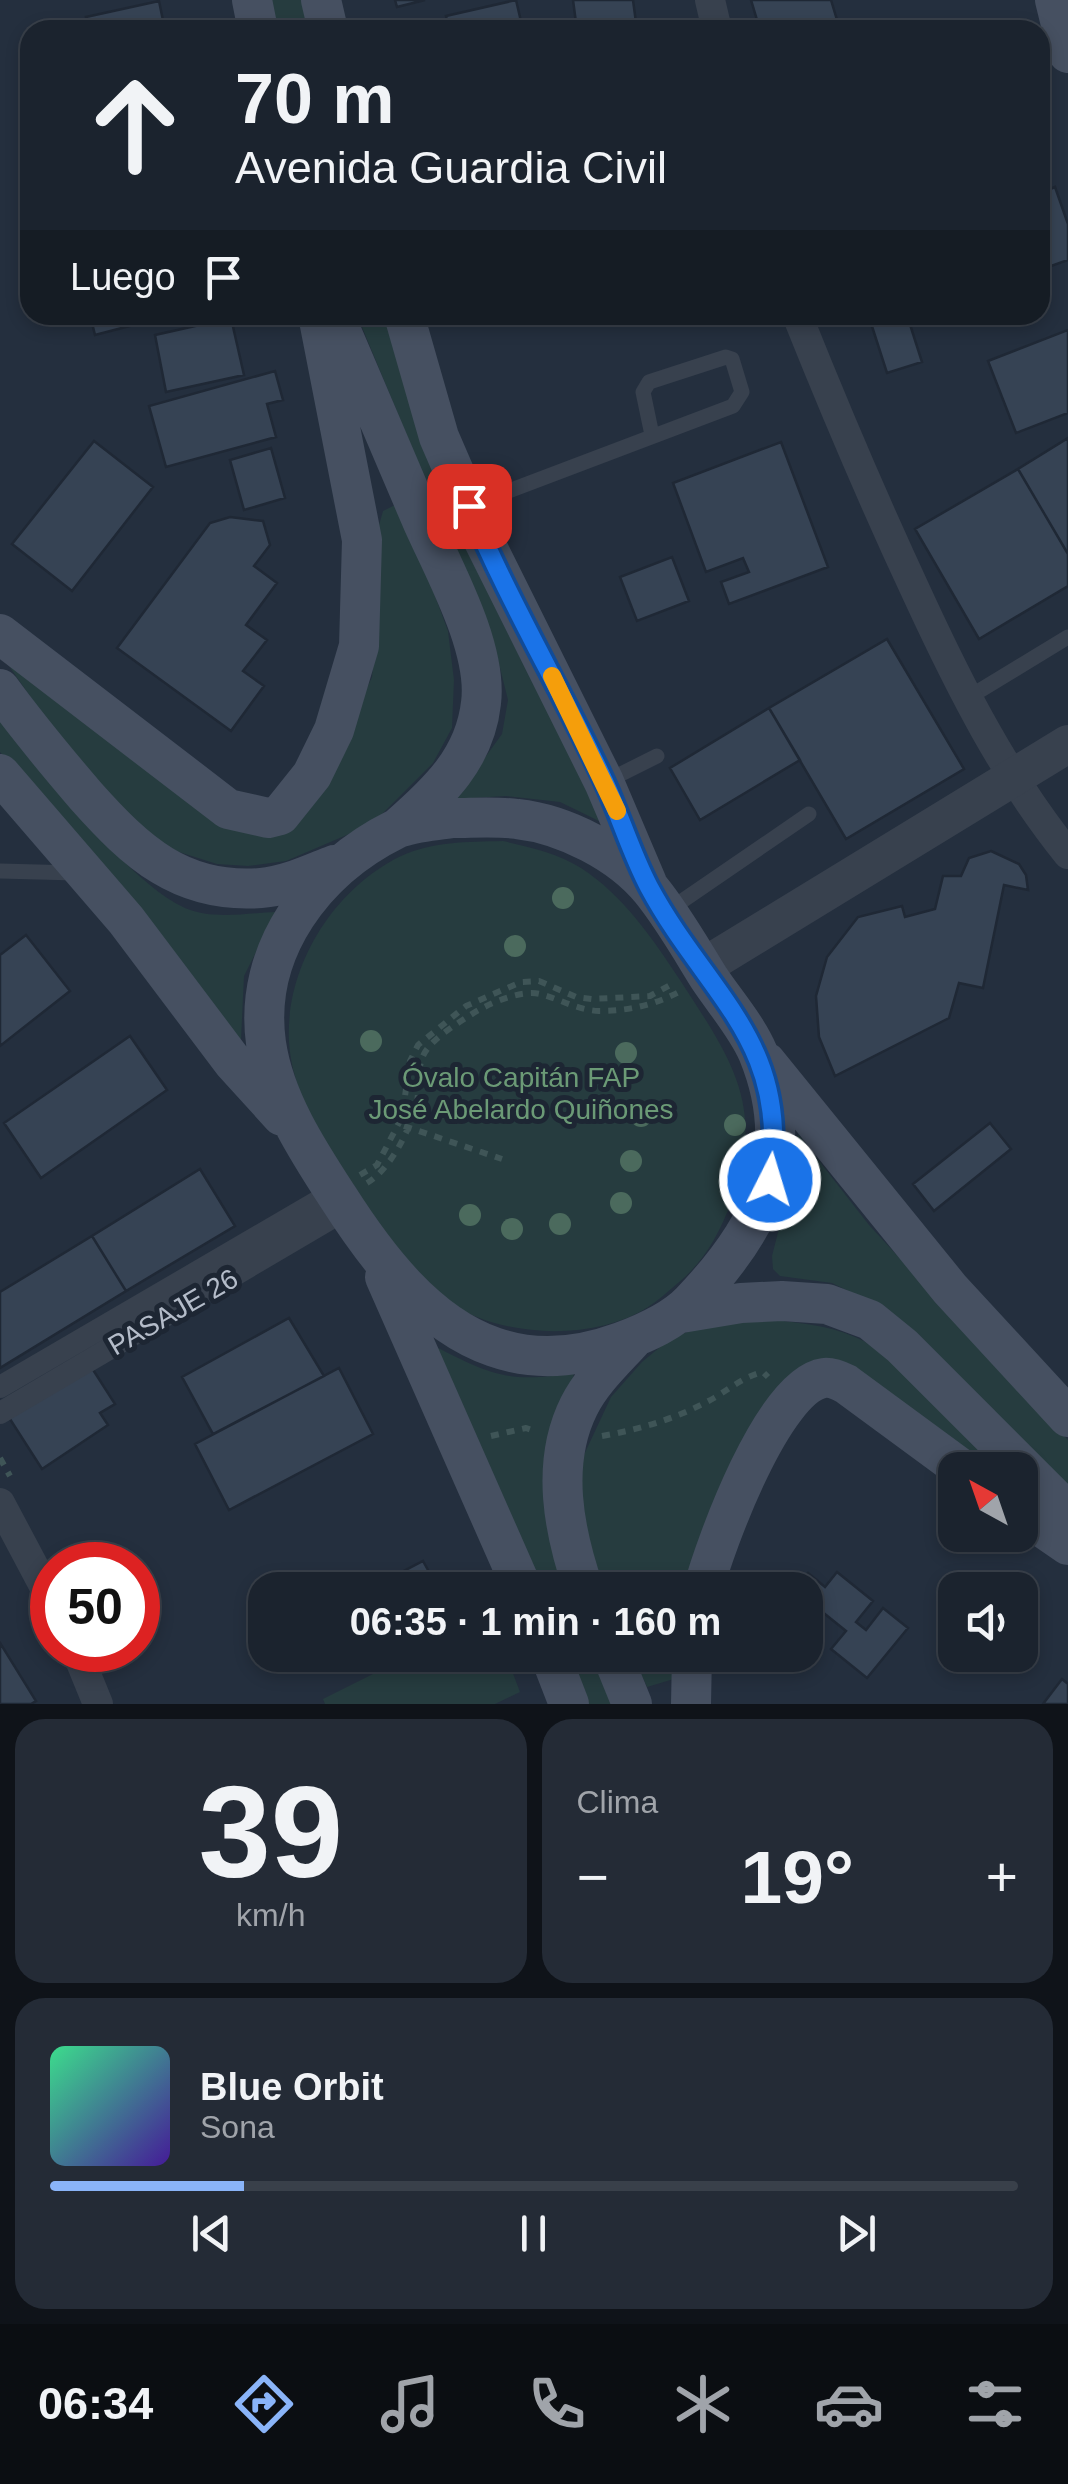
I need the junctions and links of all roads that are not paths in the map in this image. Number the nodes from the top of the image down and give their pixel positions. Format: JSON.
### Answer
{"nodes":[{"id":1,"x":1055,"y":0,"type":"edge"},
{"id":2,"x":1068,"y":53,"type":"edge"},
{"id":3,"x":320,"y":325,"type":"edge"},
{"id":4,"x":338,"y":325,"type":"edge"},
{"id":5,"x":407,"y":325,"type":"edge"},
{"id":6,"x":801,"y":325,"type":"edge"},
{"id":7,"x":652,"y":435,"type":"junction"},
{"id":8,"x":469,"y":506,"type":"junction"},
{"id":9,"x":0,"y":634,"type":"edge"},
{"id":10,"x":1068,"y":637,"type":"edge"},
{"id":11,"x":0,"y":689,"type":"edge"},
{"id":12,"x":966,"y":699,"type":"junction"},
{"id":13,"x":1068,"y":744,"type":"edge"},
{"id":14,"x":657,"y":756,"type":"dead end"},
{"id":15,"x":0,"y":774,"type":"edge"},
{"id":16,"x":1016,"y":779,"type":"junction"},
{"id":17,"x":604,"y":782,"type":"junction"},
{"id":18,"x":809,"y":814,"type":"dead end"},
{"id":19,"x":400,"y":827,"type":"junction"},
{"id":20,"x":1065,"y":846,"type":"edge"},
{"id":21,"x":347,"y":859,"type":"junction"},
{"id":22,"x":0,"y":871,"type":"edge"},
{"id":23,"x":87,"y":873,"type":"junction"},
{"id":24,"x":658,"y":900,"type":"junction"},
{"id":25,"x":706,"y":972,"type":"junction"},
{"id":26,"x":757,"y":1050,"type":"junction"},
{"id":27,"x":298,"y":1134,"type":"junction"},
{"id":28,"x":345,"y":1209,"type":"junction"},
{"id":29,"x":681,"y":1313,"type":"junction"},
{"id":30,"x":636,"y":1336,"type":"junction"},
{"id":31,"x":0,"y":1387,"type":"edge"},
{"id":32,"x":0,"y":1413,"type":"edge"},
{"id":33,"x":1068,"y":1417,"type":"edge"},
{"id":34,"x":938,"y":1452,"type":"edge"},
{"id":35,"x":0,"y":1503,"type":"edge"},
{"id":36,"x":1068,"y":1512,"type":"edge"},
{"id":37,"x":1038,"y":1524,"type":"edge"},
{"id":38,"x":1068,"y":1544,"type":"edge"},
{"id":39,"x":30,"y":1560,"type":"edge"},
{"id":40,"x":515,"y":1572,"type":"edge"},
{"id":41,"x":578,"y":1572,"type":"edge"},
{"id":42,"x":708,"y":1572,"type":"edge"},
{"id":43,"x":85,"y":1672,"type":"edge"},
{"id":44,"x":557,"y":1672,"type":"edge"},
{"id":45,"x":619,"y":1672,"type":"edge"},
{"id":46,"x":692,"y":1672,"type":"edge"},
{"id":47,"x":98,"y":1704,"type":"edge"},
{"id":48,"x":569,"y":1704,"type":"edge"},
{"id":49,"x":632,"y":1704,"type":"edge"},
{"id":50,"x":691,"y":1704,"type":"edge"}],
"edges":[{"from":1,"to":2,"type":"main road"},
{"from":3,"to":9,"type":"main road"},
{"from":4,"to":19,"type":"main road"},
{"from":5,"to":8,"type":"main road"},
{"from":6,"to":12,"type":"street"},
{"from":7,"to":7,"type":"lane"},
{"from":7,"to":8,"type":"lane"},
{"from":8,"to":17,"type":"main road"},
{"from":10,"to":12,"type":"lane"},
{"from":11,"to":21,"type":"main road"},
{"from":12,"to":16,"type":"street"},
{"from":13,"to":16,"type":"street"},
{"from":14,"to":17,"type":"lane"},
{"from":15,"to":23,"type":"main road"},
{"from":16,"to":20,"type":"street"},
{"from":16,"to":25,"type":"street"},
{"from":17,"to":24,"type":"main road"},
{"from":18,"to":24,"type":"lane"},
{"from":19,"to":21,"type":"main road"},
{"from":19,"to":24,"type":"main road"},
{"from":21,"to":27,"type":"main road"},
{"from":22,"to":23,"type":"lane"},
{"from":23,"to":27,"type":"main road"},
{"from":24,"to":25,"type":"main road"},
{"from":25,"to":26,"type":"main road"},
{"from":26,"to":29,"type":"main road"},
{"from":26,"to":33,"type":"main road"},
{"from":27,"to":28,"type":"main road"},
{"from":28,"to":30,"type":"main road"},
{"from":28,"to":31,"type":"street","name":"PASAJE 26"},
{"from":28,"to":32,"type":"street","name":"PASAJE 26"},
{"from":28,"to":40,"type":"main road"},
{"from":29,"to":30,"type":"main road"},
{"from":29,"to":36,"type":"main road"},
{"from":30,"to":41,"type":"main road"},
{"from":34,"to":42,"type":"main road"},
{"from":35,"to":39,"type":"street"},
{"from":37,"to":38,"type":"main road"},
{"from":43,"to":47,"type":"street"},
{"from":44,"to":48,"type":"main road"},
{"from":45,"to":49,"type":"main road"},
{"from":46,"to":50,"type":"main road"}]}
